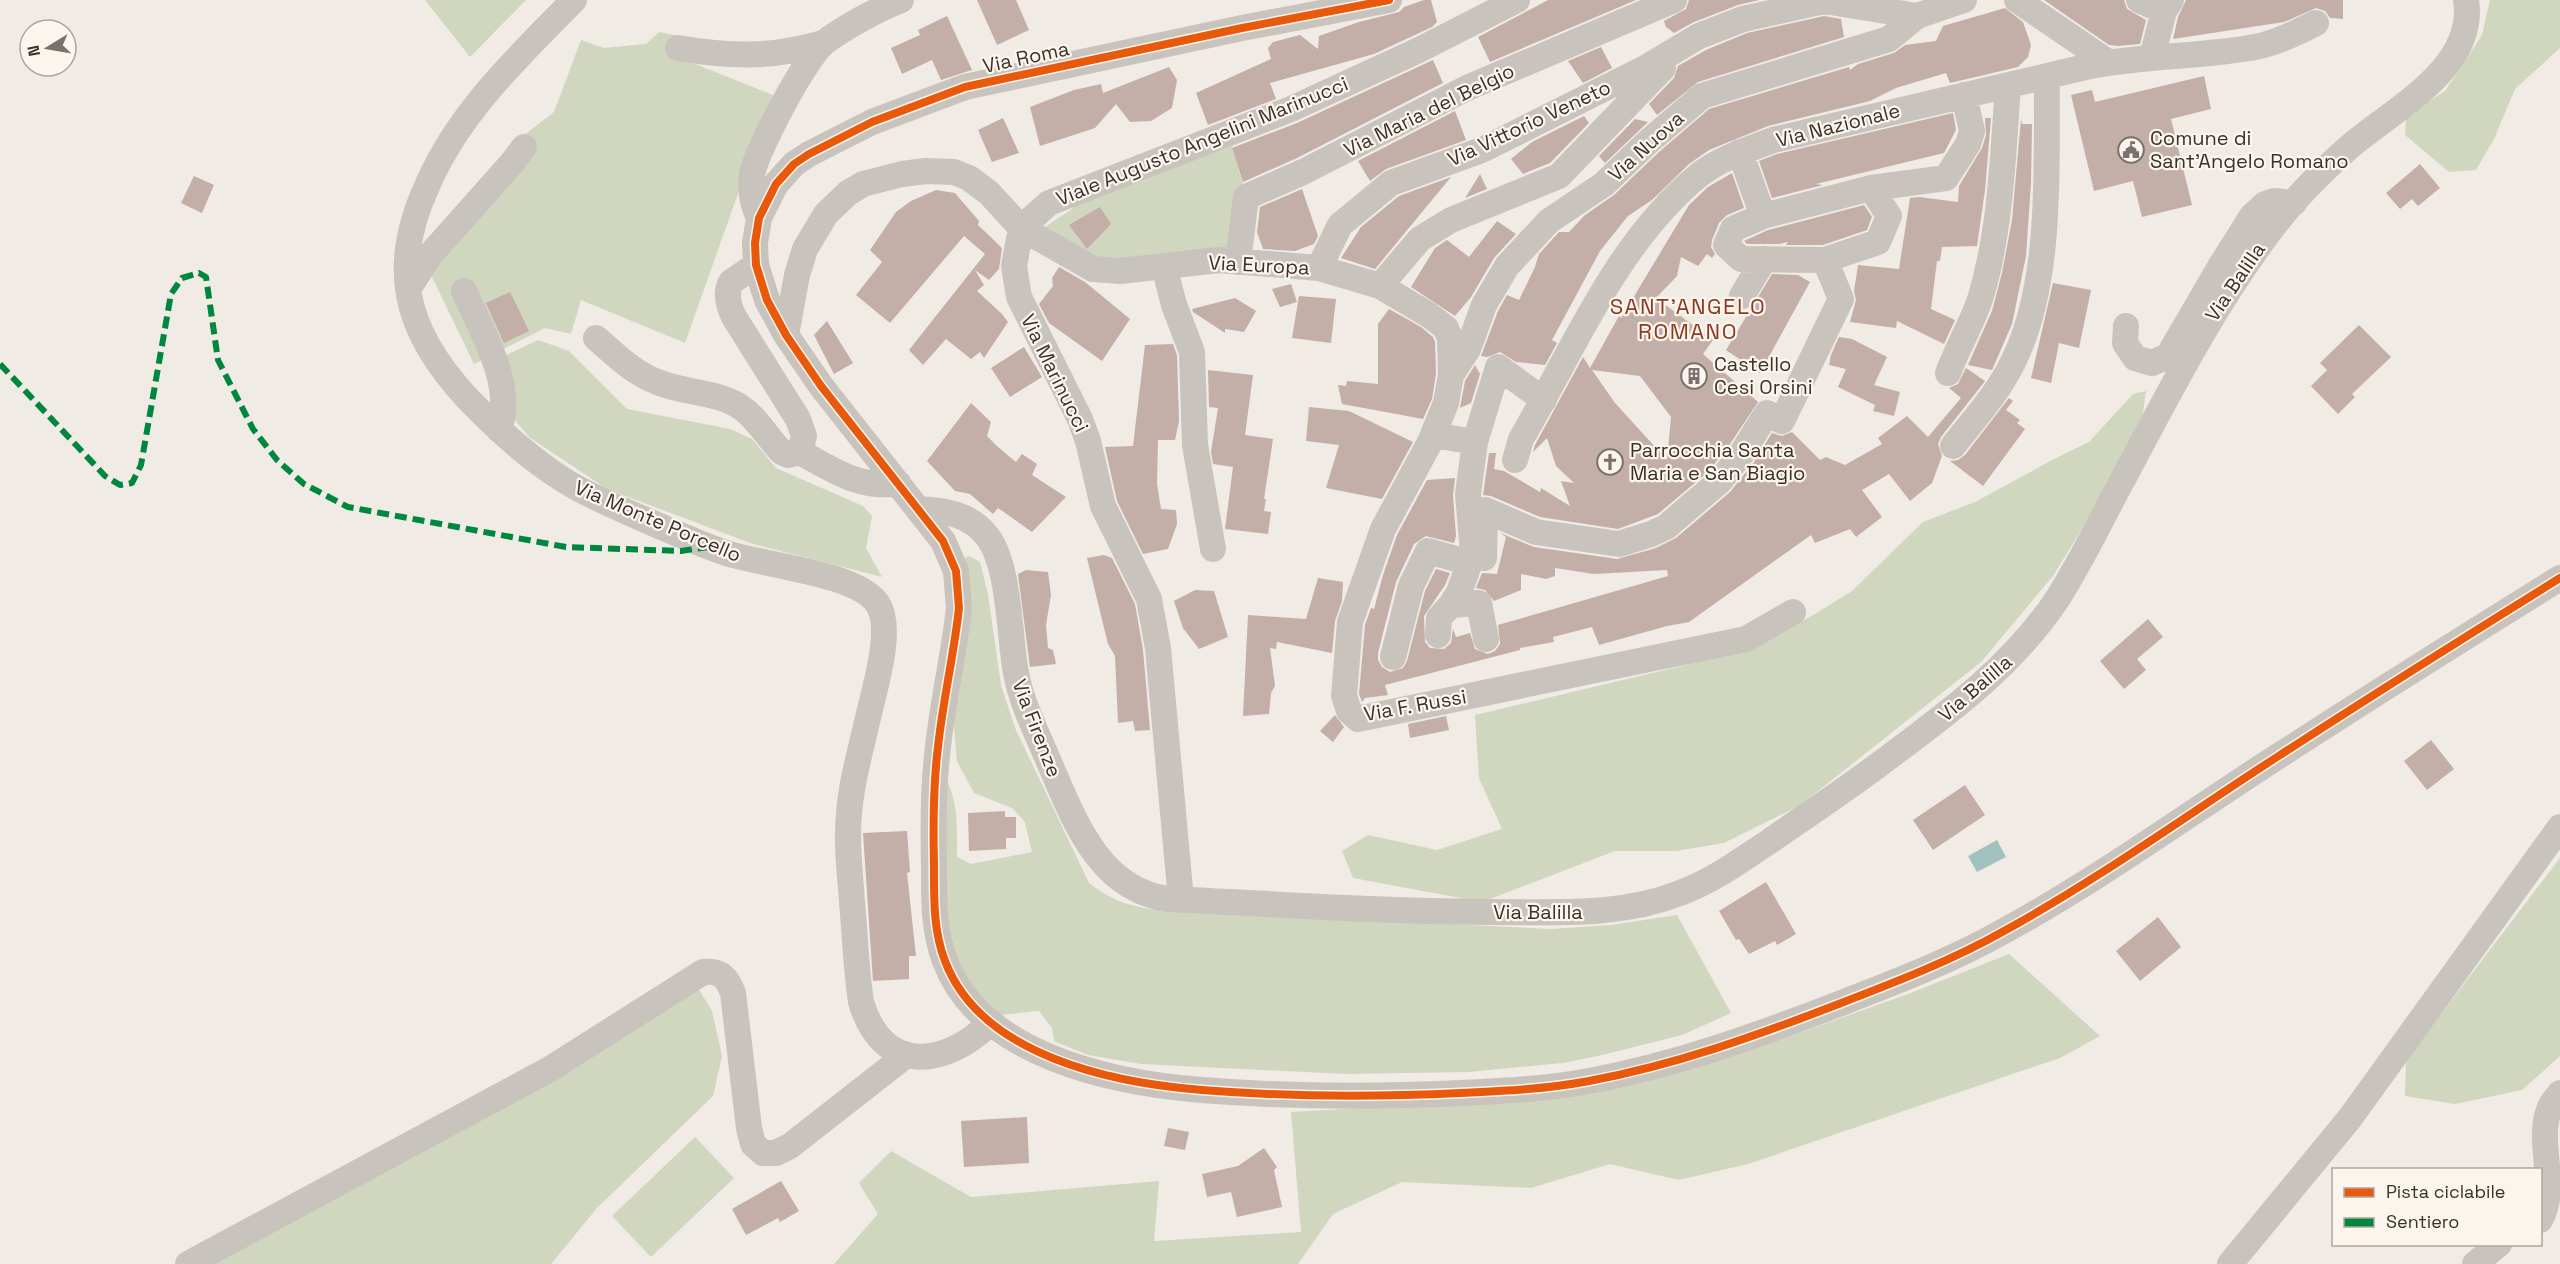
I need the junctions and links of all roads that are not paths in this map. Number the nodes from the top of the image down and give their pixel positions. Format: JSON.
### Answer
{"nodes":[{"id":1,"x":574,"y":0,"type":"edge"},
{"id":2,"x":901,"y":0,"type":"edge"},
{"id":3,"x":1389,"y":0,"type":"edge"},
{"id":4,"x":1517,"y":0,"type":"edge"},
{"id":5,"x":1674,"y":0,"type":"edge"},
{"id":6,"x":1964,"y":0,"type":"edge"},
{"id":7,"x":2017,"y":0,"type":"edge"},
{"id":8,"x":2139,"y":0,"type":"edge"},
{"id":9,"x":2466,"y":0,"type":"edge"},
{"id":10,"x":2168,"y":6,"type":"edge"},
{"id":11,"x":1917,"y":16,"type":"junction"},
{"id":12,"x":2316,"y":23,"type":"dead end"},
{"id":13,"x":1699,"y":36,"type":"junction"},
{"id":14,"x":823,"y":43,"type":"junction"},
{"id":15,"x":678,"y":48,"type":"dead end"},
{"id":16,"x":2152,"y":57,"type":"junction"},
{"id":17,"x":2108,"y":62,"type":"junction"},
{"id":18,"x":2048,"y":76,"type":"junction"},
{"id":19,"x":2008,"y":85,"type":"junction"},
{"id":20,"x":1964,"y":95,"type":"junction"},
{"id":21,"x":524,"y":147,"type":"dead end"},
{"id":22,"x":1740,"y":152,"type":"junction"},
{"id":23,"x":1871,"y":188,"type":"junction"},
{"id":24,"x":2294,"y":203,"type":"junction"},
{"id":25,"x":1763,"y":216,"type":"junction"},
{"id":26,"x":759,"y":218,"type":"junction"},
{"id":27,"x":1022,"y":228,"type":"junction"},
{"id":28,"x":1764,"y":259,"type":"junction"},
{"id":29,"x":1825,"y":260,"type":"junction"},
{"id":30,"x":1238,"y":262,"type":"junction"},
{"id":31,"x":756,"y":265,"type":"junction"},
{"id":32,"x":1164,"y":266,"type":"junction"},
{"id":33,"x":1319,"y":268,"type":"junction"},
{"id":34,"x":1380,"y":286,"type":"junction"},
{"id":35,"x":408,"y":290,"type":"junction"},
{"id":36,"x":464,"y":291,"type":"dead end"},
{"id":37,"x":1742,"y":296,"type":"dead end"},
{"id":38,"x":2126,"y":326,"type":"dead end"},
{"id":39,"x":786,"y":335,"type":"junction"},
{"id":40,"x":596,"y":338,"type":"dead end"},
{"id":41,"x":1948,"y":372,"type":"dead end"},
{"id":42,"x":1450,"y":375,"type":"junction"},
{"id":43,"x":1544,"y":400,"type":"junction"},
{"id":44,"x":499,"y":430,"type":"junction"},
{"id":45,"x":1432,"y":435,"type":"junction"},
{"id":46,"x":1475,"y":442,"type":"junction"},
{"id":47,"x":1953,"y":446,"type":"dead end"},
{"id":48,"x":800,"y":452,"type":"junction"},
{"id":49,"x":1515,"y":460,"type":"dead end"},
{"id":50,"x":898,"y":483,"type":"junction"},
{"id":51,"x":918,"y":509,"type":"junction"},
{"id":52,"x":1214,"y":549,"type":"dead end"},
{"id":53,"x":1472,"y":559,"type":"junction"},
{"id":54,"x":2560,"y":578,"type":"edge"},
{"id":55,"x":1452,"y":605,"type":"junction"},
{"id":56,"x":1793,"y":612,"type":"dead end"},
{"id":57,"x":1438,"y":635,"type":"dead end"},
{"id":58,"x":1486,"y":639,"type":"dead end"},
{"id":59,"x":1393,"y":657,"type":"dead end"},
{"id":60,"x":2560,"y":827,"type":"edge"},
{"id":61,"x":1181,"y":900,"type":"junction"},
{"id":62,"x":991,"y":1022,"type":"junction"},
{"id":63,"x":905,"y":1056,"type":"junction"},
{"id":64,"x":2560,"y":1093,"type":"edge"},
{"id":65,"x":2542,"y":1219,"type":"edge"},
{"id":66,"x":2498,"y":1246,"type":"edge"},
{"id":67,"x":188,"y":1264,"type":"edge"},
{"id":68,"x":2230,"y":1264,"type":"edge"},
{"id":69,"x":2475,"y":1264,"type":"edge"}],
"edges":[{"from":1,"to":35,"type":"street","name":"Via Monte Porcello"},
{"from":2,"to":14,"type":"street"},
{"from":3,"to":26,"type":"street","name":"Via Roma"},
{"from":4,"to":27,"type":"street","name":"Viale Augusto Angelini Marinucci"},
{"from":5,"to":30,"type":"street","name":"Via Maria del Belgio"},
{"from":6,"to":11,"type":"street"},
{"from":7,"to":17,"type":"street"},
{"from":8,"to":10,"type":"street"},
{"from":9,"to":24,"type":"street","name":"Via Balilla"},
{"from":10,"to":16,"type":"street"},
{"from":11,"to":13,"type":"street"},
{"from":11,"to":42,"type":"street","name":"Via Nuova"},
{"from":12,"to":16,"type":"street","name":"Via Nazionale"},
{"from":13,"to":33,"type":"street","name":"Via Vittorio Veneto"},
{"from":13,"to":34,"type":"street"},
{"from":14,"to":15,"type":"street"},
{"from":14,"to":26,"type":"street"},
{"from":16,"to":17,"type":"street","name":"Via Nazionale"},
{"from":17,"to":18,"type":"street","name":"Via Nazionale"},
{"from":18,"to":19,"type":"street","name":"Via Nazionale"},
{"from":18,"to":47,"type":"street"},
{"from":19,"to":20,"type":"street","name":"Via Nazionale"},
{"from":19,"to":41,"type":"street"},
{"from":20,"to":22,"type":"street","name":"Via Nazionale"},
{"from":20,"to":23,"type":"street"},
{"from":21,"to":35,"type":"street"},
{"from":22,"to":25,"type":"street"},
{"from":22,"to":43,"type":"street","name":"Via Nazionale"},
{"from":23,"to":25,"type":"street"},
{"from":23,"to":29,"type":"street"},
{"from":24,"to":38,"type":"street"},
{"from":24,"to":61,"type":"street","name":"Via Balilla"},
{"from":25,"to":28,"type":"street"},
{"from":26,"to":31,"type":"street","name":"Via Roma"},
{"from":27,"to":32,"type":"street","name":"Via Europa"},
{"from":27,"to":39,"type":"street"},
{"from":27,"to":61,"type":"street","name":"Via Marinucci"},
{"from":28,"to":29,"type":"street"},
{"from":28,"to":37,"type":"street"},
{"from":29,"to":53,"type":"street"},
{"from":30,"to":32,"type":"street","name":"Via Europa"},
{"from":30,"to":33,"type":"street","name":"Via Europa"},
{"from":31,"to":39,"type":"street","name":"Via Roma"},
{"from":31,"to":48,"type":"street"},
{"from":32,"to":52,"type":"street"},
{"from":33,"to":34,"type":"street","name":"Via Europa"},
{"from":34,"to":42,"type":"street","name":"Via Europa"},
{"from":35,"to":44,"type":"street","name":"Via Monte Porcello"},
{"from":36,"to":44,"type":"street"},
{"from":39,"to":50,"type":"street","name":"Via Roma"},
{"from":40,"to":48,"type":"street"},
{"from":42,"to":45,"type":"street","name":"Via F. Russi"},
{"from":43,"to":46,"type":"street"},
{"from":43,"to":49,"type":"street","name":"Via Nazionale"},
{"from":44,"to":63,"type":"street","name":"Via Monte Porcello"},
{"from":45,"to":46,"type":"street"},
{"from":45,"to":56,"type":"street","name":"Via F. Russi"},
{"from":46,"to":53,"type":"street"},
{"from":48,"to":50,"type":"street"},
{"from":50,"to":51,"type":"street","name":"Via Roma"},
{"from":51,"to":61,"type":"street","name":"Via Firenze"},
{"from":51,"to":62,"type":"street","name":"Via Roma"},
{"from":53,"to":55,"type":"street"},
{"from":53,"to":59,"type":"street"},
{"from":54,"to":62,"type":"street","name":"Via Roma"},
{"from":55,"to":57,"type":"street"},
{"from":55,"to":58,"type":"street"},
{"from":60,"to":68,"type":"street"},
{"from":62,"to":63,"type":"street"},
{"from":63,"to":67,"type":"street"},
{"from":64,"to":65,"type":"street"},
{"from":66,"to":69,"type":"street"}]}
